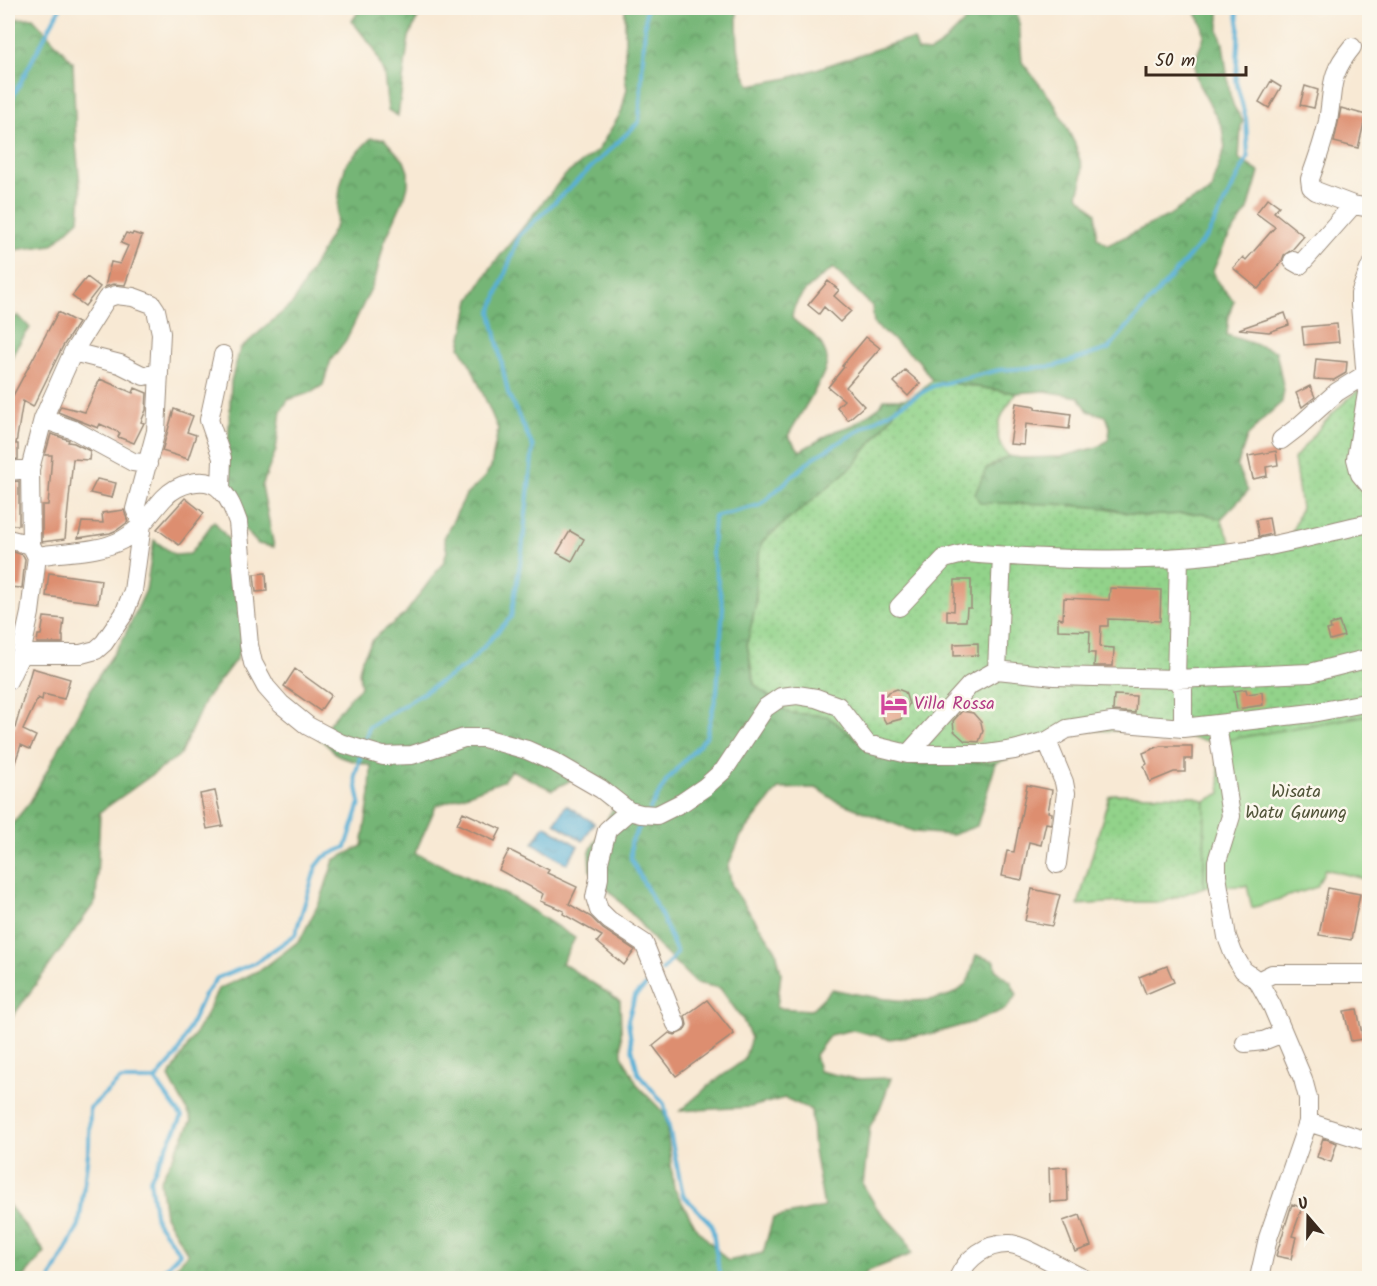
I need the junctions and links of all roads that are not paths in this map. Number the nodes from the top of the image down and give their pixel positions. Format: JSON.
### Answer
{"nodes":[{"id":1,"x":1352,"y":47,"type":"dead end"},
{"id":2,"x":1361,"y":207,"type":"edge"},
{"id":3,"x":1293,"y":261,"type":"dead end"},
{"id":4,"x":1370,"y":267,"type":"edge"},
{"id":5,"x":73,"y":352,"type":"junction"},
{"id":6,"x":223,"y":355,"type":"dead end"},
{"id":7,"x":159,"y":372,"type":"junction"},
{"id":8,"x":1366,"y":374,"type":"junction"},
{"id":9,"x":43,"y":419,"type":"junction"},
{"id":10,"x":1281,"y":440,"type":"dead end"},
{"id":11,"x":148,"y":464,"type":"junction"},
{"id":12,"x":30,"y":469,"type":"junction"},
{"id":13,"x":8,"y":471,"type":"edge"},
{"id":14,"x":1370,"y":486,"type":"edge"},
{"id":15,"x":221,"y":489,"type":"junction"},
{"id":16,"x":1370,"y":523,"type":"edge"},
{"id":17,"x":142,"y":524,"type":"junction"},
{"id":18,"x":8,"y":539,"type":"edge"},
{"id":19,"x":34,"y":551,"type":"junction"},
{"id":20,"x":1002,"y":556,"type":"junction"},
{"id":21,"x":1179,"y":558,"type":"junction"},
{"id":22,"x":899,"y":607,"type":"dead end"},
{"id":23,"x":21,"y":654,"type":"junction"},
{"id":24,"x":1370,"y":658,"type":"edge"},
{"id":25,"x":997,"y":670,"type":"junction"},
{"id":26,"x":1176,"y":679,"type":"junction"},
{"id":27,"x":8,"y":681,"type":"edge"},
{"id":28,"x":1370,"y":702,"type":"edge"},
{"id":29,"x":1217,"y":725,"type":"junction"},
{"id":30,"x":1183,"y":728,"type":"junction"},
{"id":31,"x":1047,"y":741,"type":"junction"},
{"id":32,"x":908,"y":754,"type":"junction"},
{"id":33,"x":643,"y":813,"type":"junction"},
{"id":34,"x":1057,"y":864,"type":"dead end"},
{"id":35,"x":1370,"y":974,"type":"edge"},
{"id":36,"x":1258,"y":981,"type":"junction"},
{"id":37,"x":676,"y":1024,"type":"dead end"},
{"id":38,"x":1283,"y":1033,"type":"junction"},
{"id":39,"x":1245,"y":1043,"type":"dead end"},
{"id":40,"x":1308,"y":1122,"type":"junction"},
{"id":41,"x":1370,"y":1142,"type":"edge"},
{"id":42,"x":958,"y":1278,"type":"edge"},
{"id":43,"x":1083,"y":1278,"type":"edge"},
{"id":44,"x":1259,"y":1278,"type":"edge"}],
"edges":[{"from":1,"to":2,"type":"street"},
{"from":2,"to":3,"type":"street"},
{"from":4,"to":8,"type":"street"},
{"from":5,"to":7,"type":"street"},
{"from":5,"to":7,"type":"street"},
{"from":5,"to":9,"type":"street"},
{"from":6,"to":15,"type":"street"},
{"from":7,"to":11,"type":"street"},
{"from":8,"to":10,"type":"street"},
{"from":8,"to":14,"type":"street"},
{"from":9,"to":11,"type":"street"},
{"from":9,"to":12,"type":"street"},
{"from":11,"to":17,"type":"street"},
{"from":12,"to":13,"type":"street"},
{"from":12,"to":19,"type":"street"},
{"from":15,"to":17,"type":"street"},
{"from":15,"to":33,"type":"street"},
{"from":16,"to":21,"type":"street"},
{"from":17,"to":19,"type":"street"},
{"from":17,"to":23,"type":"street"},
{"from":18,"to":19,"type":"street"},
{"from":19,"to":23,"type":"street"},
{"from":20,"to":21,"type":"street"},
{"from":20,"to":22,"type":"street"},
{"from":20,"to":25,"type":"street"},
{"from":21,"to":26,"type":"street"},
{"from":23,"to":27,"type":"street"},
{"from":24,"to":26,"type":"street"},
{"from":25,"to":26,"type":"street"},
{"from":25,"to":32,"type":"street"},
{"from":26,"to":30,"type":"street"},
{"from":28,"to":29,"type":"street"},
{"from":29,"to":30,"type":"street"},
{"from":29,"to":36,"type":"street"},
{"from":30,"to":31,"type":"street"},
{"from":31,"to":32,"type":"street"},
{"from":31,"to":34,"type":"street"},
{"from":32,"to":33,"type":"street"},
{"from":33,"to":37,"type":"street"},
{"from":35,"to":36,"type":"street"},
{"from":36,"to":38,"type":"street"},
{"from":38,"to":39,"type":"street"},
{"from":38,"to":40,"type":"street"},
{"from":40,"to":41,"type":"street"},
{"from":40,"to":44,"type":"street"},
{"from":42,"to":43,"type":"street"}]}
